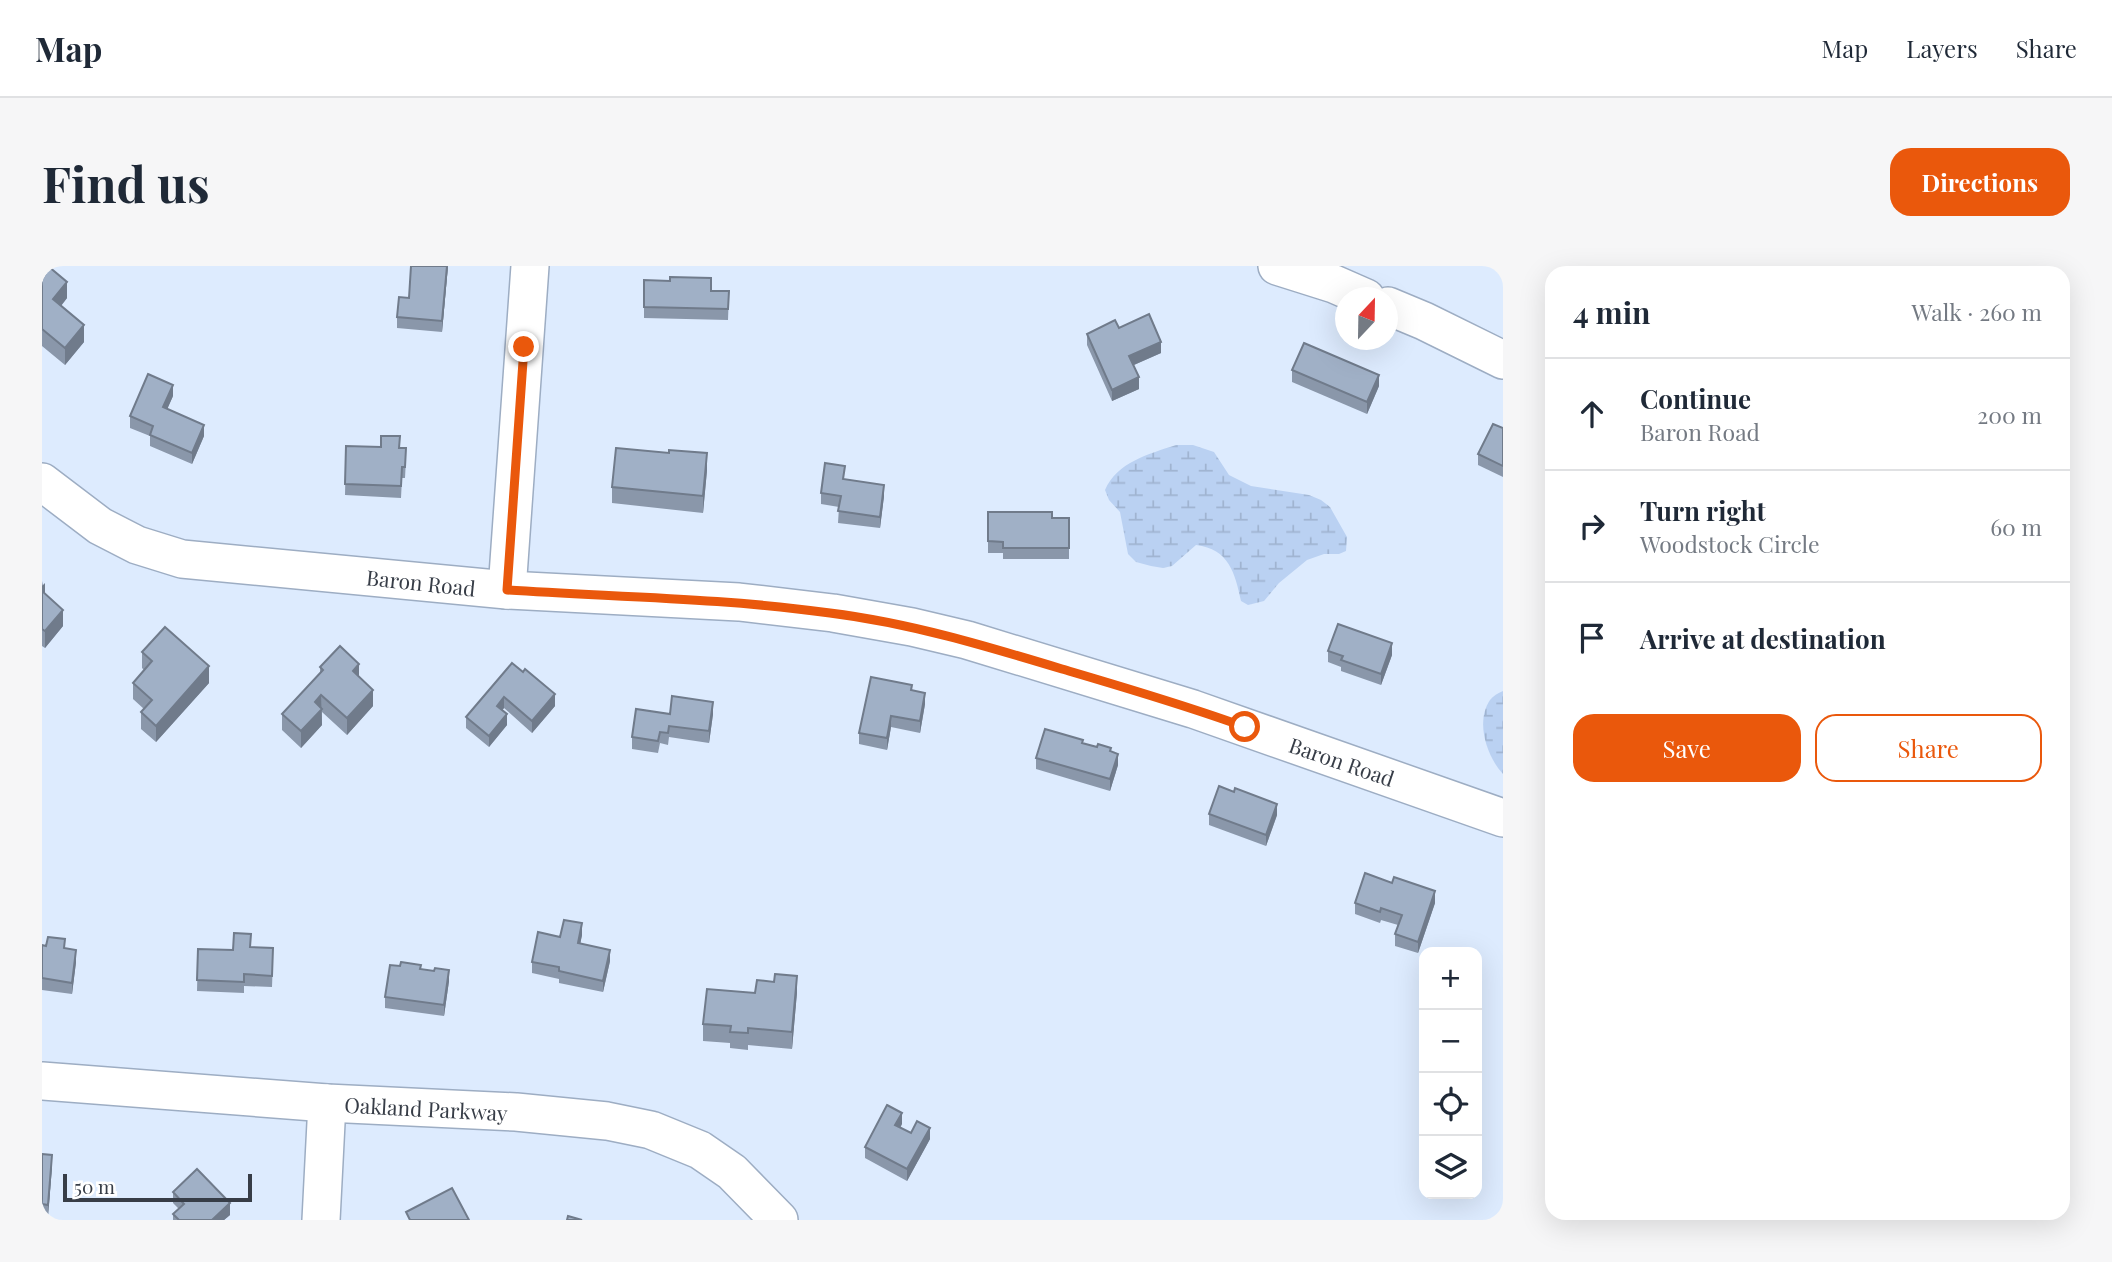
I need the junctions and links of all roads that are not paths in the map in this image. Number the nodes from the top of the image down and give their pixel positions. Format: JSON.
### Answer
{"nodes":[{"id":1,"x":530,"y":266,"type":"edge"},
{"id":2,"x":1277,"y":266,"type":"edge"},
{"id":3,"x":1341,"y":287,"type":"edge"},
{"id":4,"x":1398,"y":310,"type":"edge"},
{"id":5,"x":1503,"y":360,"type":"edge"},
{"id":6,"x":42,"y":482,"type":"edge"},
{"id":7,"x":507,"y":590,"type":"junction"},
{"id":8,"x":1503,"y":818,"type":"edge"},
{"id":9,"x":42,"y":1081,"type":"edge"},
{"id":10,"x":327,"y":1103,"type":"junction"},
{"id":11,"x":321,"y":1220,"type":"edge"},
{"id":12,"x":779,"y":1220,"type":"edge"}],
"edges":[{"from":1,"to":7,"type":"street"},
{"from":2,"to":3,"type":"street"},
{"from":4,"to":5,"type":"street"},
{"from":6,"to":7,"type":"street","name":"Baron Road"},
{"from":7,"to":8,"type":"street","name":"Baron Road"},
{"from":9,"to":10,"type":"street","name":"Oakland Parkway"},
{"from":10,"to":11,"type":"street"},
{"from":10,"to":12,"type":"street","name":"Oakland Parkway"}]}
